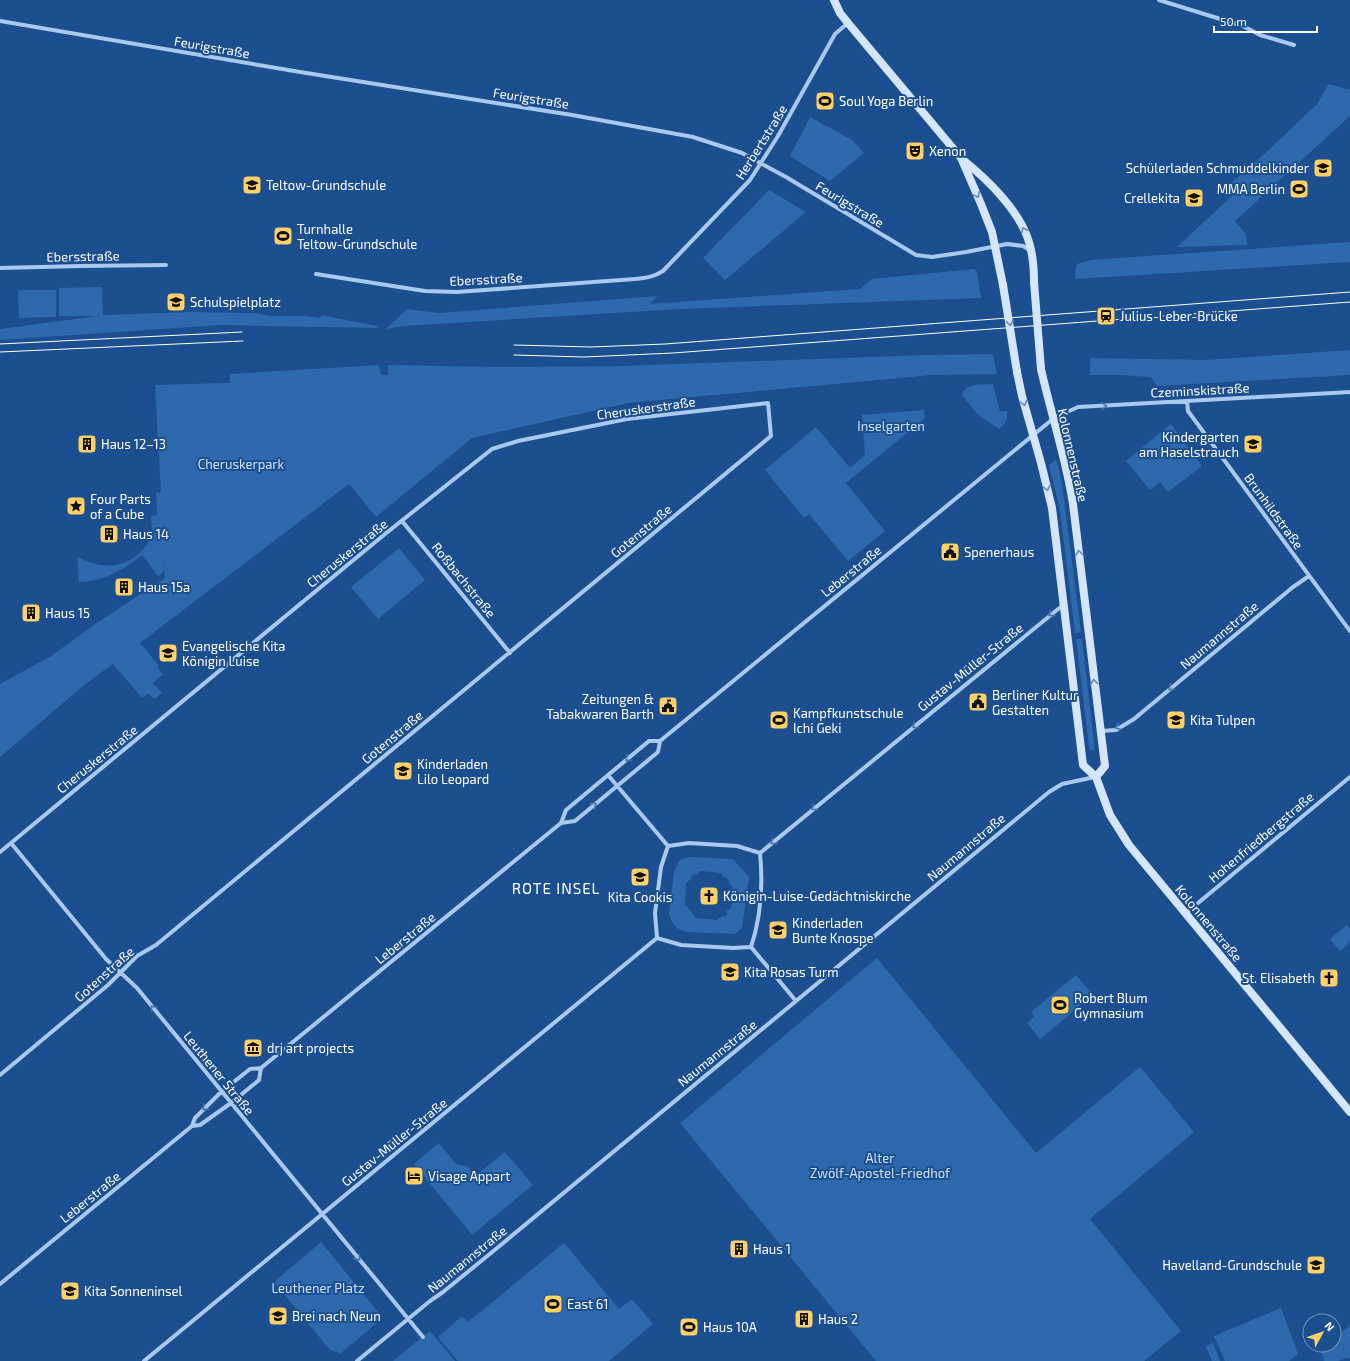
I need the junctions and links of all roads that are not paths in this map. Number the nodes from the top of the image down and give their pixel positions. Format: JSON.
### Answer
{"nodes":[{"id":1,"x":834,"y":0,"type":"edge"},
{"id":2,"x":1159,"y":0,"type":"edge"},
{"id":3,"x":0,"y":21,"type":"edge"},
{"id":4,"x":848,"y":23,"type":"junction"},
{"id":5,"x":1294,"y":45,"type":"dead end"},
{"id":6,"x":962,"y":160,"type":"junction"},
{"id":7,"x":761,"y":163,"type":"junction"},
{"id":8,"x":995,"y":247,"type":"junction"},
{"id":9,"x":1031,"y":251,"type":"junction"},
{"id":10,"x":166,"y":265,"type":"dead end"},
{"id":11,"x":0,"y":268,"type":"edge"},
{"id":12,"x":316,"y":274,"type":"dead end"},
{"id":13,"x":657,"y":275,"type":"joint"},
{"id":14,"x":1350,"y":392,"type":"edge"},
{"id":15,"x":1187,"y":401,"type":"junction"},
{"id":16,"x":768,"y":404,"type":"joint"},
{"id":17,"x":1054,"y":418,"type":"junction"},
{"id":18,"x":1032,"y":435,"type":"junction"},
{"id":19,"x":402,"y":521,"type":"junction"},
{"id":20,"x":1309,"y":576,"type":"junction"},
{"id":21,"x":1064,"y":604,"type":"junction"},
{"id":22,"x":1350,"y":631,"type":"edge"},
{"id":23,"x":510,"y":653,"type":"junction"},
{"id":24,"x":1100,"y":731,"type":"junction"},
{"id":25,"x":660,"y":741,"type":"junction"},
{"id":26,"x":608,"y":775,"type":"junction"},
{"id":27,"x":1096,"y":777,"type":"junction"},
{"id":28,"x":1350,"y":777,"type":"edge"},
{"id":29,"x":617,"y":786,"type":"junction"},
{"id":30,"x":561,"y":823,"type":"junction"},
{"id":31,"x":11,"y":843,"type":"junction"},
{"id":32,"x":668,"y":846,"type":"junction"},
{"id":33,"x":0,"y":852,"type":"edge"},
{"id":34,"x":760,"y":853,"type":"junction"},
{"id":35,"x":1185,"y":913,"type":"junction"},
{"id":36,"x":657,"y":938,"type":"junction"},
{"id":37,"x":751,"y":947,"type":"junction"},
{"id":38,"x":121,"y":973,"type":"junction"},
{"id":39,"x":796,"y":1000,"type":"junction"},
{"id":40,"x":261,"y":1068,"type":"junction"},
{"id":41,"x":0,"y":1075,"type":"edge"},
{"id":42,"x":222,"y":1092,"type":"junction"},
{"id":43,"x":231,"y":1103,"type":"junction"},
{"id":44,"x":1350,"y":1112,"type":"edge"},
{"id":45,"x":192,"y":1126,"type":"junction"},
{"id":46,"x":322,"y":1214,"type":"junction"},
{"id":47,"x":0,"y":1284,"type":"edge"},
{"id":48,"x":408,"y":1319,"type":"junction"},
{"id":49,"x":423,"y":1337,"type":"dead end"},
{"id":50,"x":144,"y":1361,"type":"edge"},
{"id":51,"x":357,"y":1361,"type":"edge"}],
"edges":[{"from":1,"to":4,"type":"main road","name":"Kolonnenstraße"},
{"from":2,"to":5,"type":"street"},
{"from":3,"to":7,"type":"street","name":"Feurigstraße"},
{"from":4,"to":6,"type":"main road","name":"Kolonnenstraße"},
{"from":4,"to":7,"type":"street","name":"Herbertstraße"},
{"from":6,"to":8,"type":"main road","name":"Kolonnenstraße","one_way":true},
{"from":9,"to":6,"type":"main road","name":"Kolonnenstraße","one_way":true},
{"from":7,"to":8,"type":"street","name":"Feurigstraße"},
{"from":7,"to":13,"type":"street","name":"Herbertstraße"},
{"from":8,"to":9,"type":"street","name":"Feurigstraße"},
{"from":8,"to":18,"type":"main road","name":"Kolonnenstraße","one_way":true,"bridge":true},
{"from":9,"to":17,"type":"main road","name":"Kolonnenstraße","bridge":true},
{"from":10,"to":11,"type":"street","name":"Ebersstraße"},
{"from":12,"to":13,"type":"street","name":"Ebersstraße"},
{"from":14,"to":15,"type":"street","name":"Czeminskistraße"},
{"from":17,"to":15,"type":"street","name":"Czeminskistraße","one_way":true},
{"from":15,"to":20,"type":"street","name":"Brunhildstraße"},
{"from":16,"to":19,"type":"street","name":"Cheruskerstraße"},
{"from":16,"to":23,"type":"street","name":"Gotenstraße"},
{"from":17,"to":18,"type":"street","name":"Leberstraße"},
{"from":24,"to":17,"type":"main road","name":"Kolonnenstraße","one_way":true},
{"from":18,"to":21,"type":"main road","name":"Kolonnenstraße","one_way":true},
{"from":18,"to":25,"type":"street","name":"Leberstraße"},
{"from":19,"to":23,"type":"street","name":"Roßbachstraße"},
{"from":19,"to":31,"type":"street","name":"Cheruskerstraße"},
{"from":20,"to":22,"type":"street","name":"Brunhildstraße"},
{"from":20,"to":24,"type":"street","name":"Naumannstraße","one_way":true},
{"from":21,"to":27,"type":"main road","name":"Kolonnenstraße"},
{"from":21,"to":34,"type":"street","name":"Gustav-Müller-Straße","one_way":true},
{"from":23,"to":38,"type":"street","name":"Gotenstraße"},
{"from":24,"to":27,"type":"main road","name":"Kolonnenstraße"},
{"from":25,"to":26,"type":"street","name":"Leberstraße","one_way":true},
{"from":25,"to":29,"type":"street","name":"Leberstraße"},
{"from":26,"to":29,"type":"street"},
{"from":26,"to":30,"type":"street","name":"Leberstraße"},
{"from":27,"to":35,"type":"main road","name":"Kolonnenstraße"},
{"from":27,"to":39,"type":"street","name":"Naumannstraße"},
{"from":28,"to":35,"type":"street","name":"Hohenfriedbergstraße"},
{"from":30,"to":29,"type":"street","name":"Leberstraße","one_way":true},
{"from":29,"to":32,"type":"street"},
{"from":30,"to":40,"type":"street","name":"Leberstraße"},
{"from":31,"to":33,"type":"street","name":"Cheruskerstraße"},
{"from":31,"to":38,"type":"street","name":"Leuthener Straße"},
{"from":32,"to":34,"type":"street"},
{"from":32,"to":36,"type":"street"},
{"from":34,"to":37,"type":"street"},
{"from":35,"to":44,"type":"main road","name":"Kolonnenstraße"},
{"from":36,"to":37,"type":"street"},
{"from":36,"to":46,"type":"street","name":"Gustav-Müller-Straße"},
{"from":37,"to":39,"type":"street"},
{"from":38,"to":41,"type":"street","name":"Gotenstraße"},
{"from":42,"to":38,"type":"street","name":"Leuthener Straße","one_way":true},
{"from":39,"to":48,"type":"street","name":"Naumannstraße"},
{"from":40,"to":42,"type":"street","name":"Leberstraße"},
{"from":40,"to":43,"type":"street","name":"Leberstraße"},
{"from":42,"to":43,"type":"street","name":"Leuthener Straße"},
{"from":42,"to":45,"type":"street","name":"Leberstraße","one_way":true},
{"from":43,"to":45,"type":"street","name":"Leberstraße"},
{"from":43,"to":46,"type":"street","name":"Leuthener Straße"},
{"from":45,"to":47,"type":"street","name":"Leberstraße"},
{"from":46,"to":48,"type":"street","name":"Leuthener Straße","one_way":true},
{"from":46,"to":50,"type":"street","name":"Gustav-Müller-Straße"},
{"from":48,"to":49,"type":"street","name":"Leuthener Straße"},
{"from":48,"to":51,"type":"street","name":"Naumannstraße"}]}
